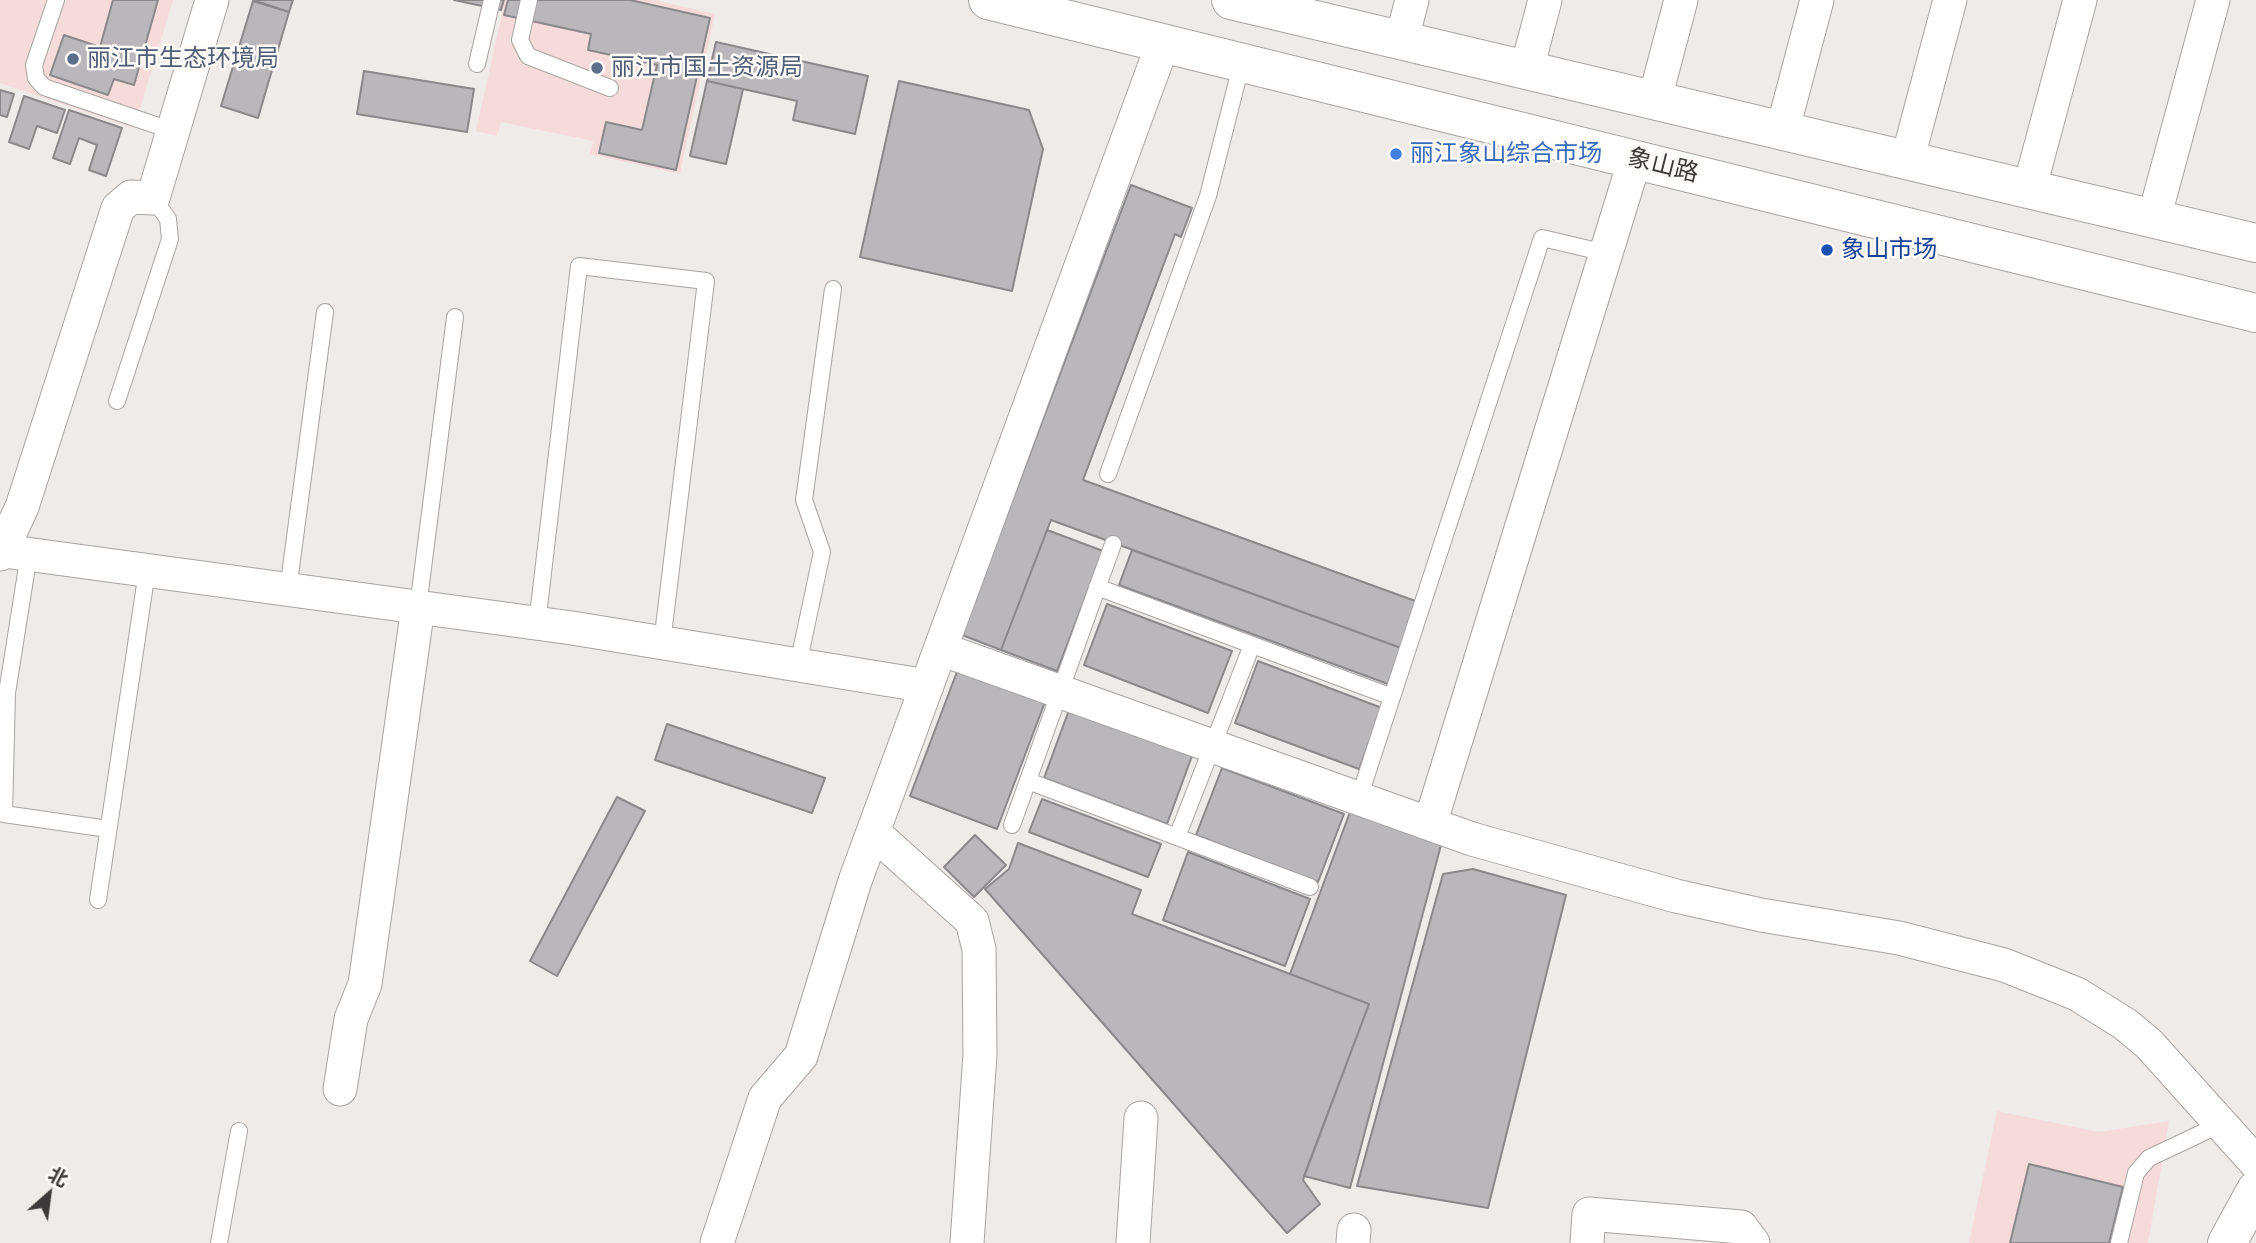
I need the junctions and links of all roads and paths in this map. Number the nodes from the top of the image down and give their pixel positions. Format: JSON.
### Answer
{"nodes":[{"id":1,"x":55,"y":0,"type":"edge"},
{"id":2,"x":212,"y":0,"type":"edge"},
{"id":3,"x":492,"y":0,"type":"edge"},
{"id":4,"x":528,"y":0,"type":"edge"},
{"id":5,"x":988,"y":0,"type":"edge"},
{"id":6,"x":1231,"y":0,"type":"edge"},
{"id":7,"x":1412,"y":0,"type":"edge"},
{"id":8,"x":1545,"y":0,"type":"edge"},
{"id":9,"x":1681,"y":0,"type":"edge"},
{"id":10,"x":1817,"y":0,"type":"edge"},
{"id":11,"x":1950,"y":0,"type":"edge"},
{"id":12,"x":2080,"y":0,"type":"edge"},
{"id":13,"x":2213,"y":0,"type":"edge"},
{"id":14,"x":1275,"y":5,"type":"edge"},
{"id":15,"x":1401,"y":42,"type":"junction"},
{"id":16,"x":1163,"y":43,"type":"junction"},
{"id":17,"x":1242,"y":62,"type":"junction"},
{"id":18,"x":477,"y":64,"type":"dead end"},
{"id":19,"x":1525,"y":72,"type":"junction"},
{"id":20,"x":610,"y":88,"type":"dead end"},
{"id":21,"x":1654,"y":102,"type":"junction"},
{"id":22,"x":173,"y":131,"type":"junction"},
{"id":23,"x":1782,"y":132,"type":"junction"},
{"id":24,"x":1635,"y":159,"type":"junction"},
{"id":25,"x":1907,"y":161,"type":"junction"},
{"id":26,"x":2029,"y":190,"type":"junction"},
{"id":27,"x":153,"y":198,"type":"junction"},
{"id":28,"x":2154,"y":218,"type":"junction"},
{"id":29,"x":2256,"y":243,"type":"edge"},
{"id":30,"x":1606,"y":253,"type":"junction"},
{"id":31,"x":833,"y":289,"type":"dead end"},
{"id":32,"x":325,"y":312,"type":"dead end"},
{"id":33,"x":2256,"y":313,"type":"edge"},
{"id":34,"x":455,"y":317,"type":"dead end"},
{"id":35,"x":117,"y":401,"type":"dead end"},
{"id":36,"x":1108,"y":474,"type":"dead end"},
{"id":37,"x":1113,"y":544,"type":"dead end"},
{"id":38,"x":11,"y":553,"type":"edge"},
{"id":39,"x":147,"y":571,"type":"junction"},
{"id":40,"x":1097,"y":587,"type":"junction"},
{"id":41,"x":288,"y":590,"type":"junction"},
{"id":42,"x":418,"y":607,"type":"junction"},
{"id":43,"x":537,"y":624,"type":"junction"},
{"id":44,"x":662,"y":643,"type":"junction"},
{"id":45,"x":1252,"y":645,"type":"junction"},
{"id":46,"x":941,"y":649,"type":"junction"},
{"id":47,"x":799,"y":665,"type":"junction"},
{"id":48,"x":927,"y":686,"type":"junction"},
{"id":49,"x":1060,"y":691,"type":"junction"},
{"id":50,"x":1392,"y":697,"type":"junction"},
{"id":51,"x":1213,"y":746,"type":"junction"},
{"id":52,"x":1028,"y":781,"type":"junction"},
{"id":53,"x":1359,"y":798,"type":"junction"},
{"id":54,"x":1430,"y":824,"type":"junction"},
{"id":55,"x":1012,"y":825,"type":"dead end"},
{"id":56,"x":108,"y":829,"type":"junction"},
{"id":57,"x":873,"y":832,"type":"junction"},
{"id":58,"x":1177,"y":837,"type":"junction"},
{"id":59,"x":1310,"y":887,"type":"dead end"},
{"id":60,"x":98,"y":900,"type":"dead end"},
{"id":61,"x":340,"y":1089,"type":"dead end"},
{"id":62,"x":1141,"y":1118,"type":"dead end"},
{"id":63,"x":2221,"y":1124,"type":"junction"},
{"id":64,"x":239,"y":1131,"type":"dead end"},
{"id":65,"x":2256,"y":1163,"type":"edge"},
{"id":66,"x":2256,"y":1190,"type":"edge"},
{"id":67,"x":219,"y":1243,"type":"edge"},
{"id":68,"x":717,"y":1243,"type":"edge"},
{"id":69,"x":967,"y":1243,"type":"edge"},
{"id":70,"x":1132,"y":1243,"type":"edge"},
{"id":71,"x":1587,"y":1243,"type":"edge"},
{"id":72,"x":1753,"y":1243,"type":"edge"},
{"id":73,"x":2119,"y":1243,"type":"edge"},
{"id":74,"x":2227,"y":1243,"type":"edge"}],
"edges":[{"from":1,"to":22,"type":"lane"},
{"from":2,"to":22,"type":"street"},
{"from":3,"to":18,"type":"lane"},
{"from":4,"to":20,"type":"lane"},
{"from":5,"to":16,"type":"main road","name":"象山路"},
{"from":6,"to":14,"type":"main road"},
{"from":7,"to":15,"type":"street"},
{"from":8,"to":19,"type":"street"},
{"from":9,"to":21,"type":"street"},
{"from":10,"to":23,"type":"street"},
{"from":11,"to":25,"type":"street"},
{"from":12,"to":26,"type":"street"},
{"from":13,"to":28,"type":"street"},
{"from":14,"to":15,"type":"main road"},
{"from":15,"to":19,"type":"main road"},
{"from":16,"to":17,"type":"main road","name":"象山路"},
{"from":16,"to":46,"type":"street"},
{"from":17,"to":24,"type":"main road","name":"象山路"},
{"from":17,"to":36,"type":"lane"},
{"from":19,"to":21,"type":"main road"},
{"from":21,"to":23,"type":"main road"},
{"from":22,"to":27,"type":"street"},
{"from":23,"to":25,"type":"main road"},
{"from":24,"to":30,"type":"street"},
{"from":24,"to":33,"type":"main road","name":"象山路"},
{"from":25,"to":26,"type":"main road"},
{"from":26,"to":28,"type":"main road"},
{"from":27,"to":35,"type":"lane"},
{"from":27,"to":38,"type":"street"},
{"from":28,"to":29,"type":"main road"},
{"from":30,"to":50,"type":"lane"},
{"from":30,"to":54,"type":"street"},
{"from":31,"to":47,"type":"lane"},
{"from":32,"to":41,"type":"lane"},
{"from":34,"to":42,"type":"lane"},
{"from":37,"to":40,"type":"lane"},
{"from":38,"to":39,"type":"street"},
{"from":38,"to":56,"type":"lane"},
{"from":39,"to":41,"type":"street"},
{"from":39,"to":56,"type":"lane"},
{"from":40,"to":45,"type":"lane"},
{"from":40,"to":49,"type":"lane"},
{"from":41,"to":42,"type":"street"},
{"from":42,"to":43,"type":"street"},
{"from":42,"to":61,"type":"street"},
{"from":43,"to":44,"type":"street"},
{"from":43,"to":44,"type":"lane"},
{"from":44,"to":47,"type":"street"},
{"from":45,"to":50,"type":"lane"},
{"from":45,"to":51,"type":"lane"},
{"from":46,"to":48,"type":"street"},
{"from":46,"to":49,"type":"street"},
{"from":47,"to":48,"type":"street"},
{"from":48,"to":57,"type":"street"},
{"from":49,"to":51,"type":"street"},
{"from":49,"to":52,"type":"lane"},
{"from":50,"to":53,"type":"lane"},
{"from":51,"to":53,"type":"street"},
{"from":51,"to":58,"type":"lane"},
{"from":52,"to":55,"type":"lane"},
{"from":52,"to":58,"type":"lane"},
{"from":53,"to":54,"type":"street"},
{"from":54,"to":63,"type":"street"},
{"from":56,"to":60,"type":"lane"},
{"from":57,"to":68,"type":"street"},
{"from":57,"to":69,"type":"street"},
{"from":58,"to":59,"type":"lane"},
{"from":62,"to":70,"type":"street"},
{"from":63,"to":65,"type":"street"},
{"from":63,"to":73,"type":"lane"},
{"from":64,"to":67,"type":"lane"},
{"from":66,"to":74,"type":"main road"},
{"from":71,"to":72,"type":"street"}]}
